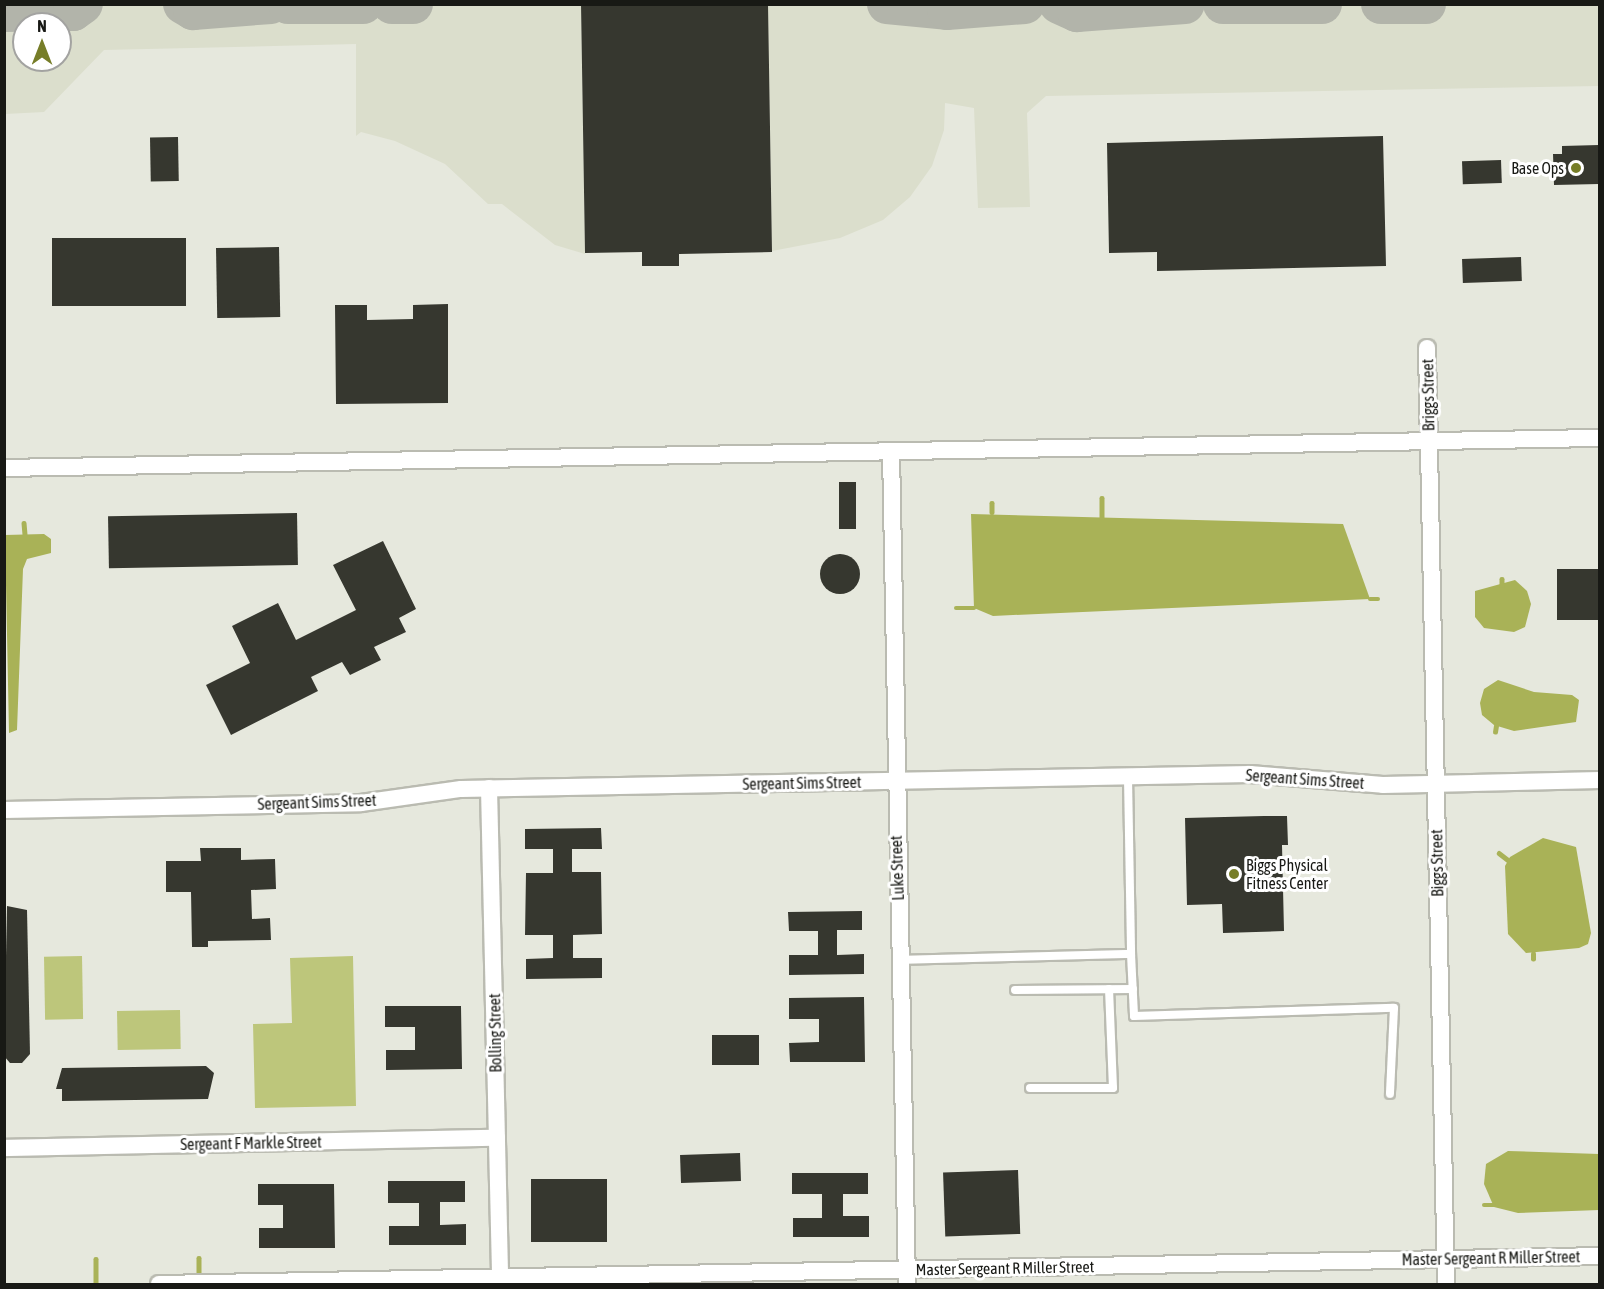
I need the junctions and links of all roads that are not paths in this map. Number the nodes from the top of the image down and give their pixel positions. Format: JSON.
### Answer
{"nodes":[{"id":1,"x":1428,"y":348,"type":"dead end"},
{"id":2,"x":1599,"y":438,"type":"edge"},
{"id":3,"x":1429,"y":441,"type":"junction"},
{"id":4,"x":891,"y":451,"type":"junction"},
{"id":5,"x":4,"y":468,"type":"edge"},
{"id":6,"x":1128,"y":777,"type":"junction"},
{"id":7,"x":1599,"y":780,"type":"edge"},
{"id":8,"x":894,"y":782,"type":"junction"},
{"id":9,"x":1435,"y":784,"type":"junction"},
{"id":10,"x":489,"y":788,"type":"junction"},
{"id":11,"x":4,"y":810,"type":"edge"},
{"id":12,"x":1131,"y":954,"type":"junction"},
{"id":13,"x":899,"y":960,"type":"junction"},
{"id":14,"x":1109,"y":989,"type":"junction"},
{"id":15,"x":1133,"y":989,"type":"junction"},
{"id":16,"x":1015,"y":990,"type":"dead end"},
{"id":17,"x":1029,"y":1088,"type":"dead end"},
{"id":18,"x":1390,"y":1095,"type":"dead end"},
{"id":19,"x":497,"y":1138,"type":"junction"},
{"id":20,"x":4,"y":1148,"type":"edge"},
{"id":21,"x":1599,"y":1256,"type":"edge"},
{"id":22,"x":1446,"y":1259,"type":"junction"},
{"id":23,"x":907,"y":1277,"type":"edge"},
{"id":24,"x":501,"y":1278,"type":"junction"},
{"id":25,"x":159,"y":1284,"type":"edge"},
{"id":26,"x":1446,"y":1284,"type":"edge"}],
"edges":[{"from":1,"to":3,"type":"street","name":"Briggs Street"},
{"from":2,"to":3,"type":"street"},
{"from":3,"to":4,"type":"street"},
{"from":3,"to":9,"type":"street","name":"Biggs Street"},
{"from":4,"to":5,"type":"street"},
{"from":4,"to":8,"type":"street","name":"Luke Street"},
{"from":6,"to":8,"type":"street","name":"Sergeant Sims Street"},
{"from":6,"to":9,"type":"street","name":"Sergeant Sims Street"},
{"from":6,"to":12,"type":"lane"},
{"from":7,"to":9,"type":"street","name":"Sergeant Sims Street"},
{"from":8,"to":10,"type":"street","name":"Sergeant Sims Street"},
{"from":8,"to":13,"type":"street","name":"Luke Street"},
{"from":9,"to":22,"type":"street","name":"Biggs Street"},
{"from":10,"to":11,"type":"street","name":"Sergeant Sims Street"},
{"from":10,"to":19,"type":"street","name":"Bolling Street"},
{"from":12,"to":13,"type":"lane"},
{"from":12,"to":15,"type":"lane"},
{"from":13,"to":23,"type":"street","name":"Luke Street"},
{"from":14,"to":15,"type":"lane"},
{"from":14,"to":16,"type":"lane"},
{"from":14,"to":17,"type":"lane"},
{"from":15,"to":18,"type":"lane"},
{"from":19,"to":20,"type":"street","name":"Sergeant F Markle Street"},
{"from":19,"to":24,"type":"street","name":"Bolling Street"},
{"from":21,"to":22,"type":"street","name":"Master Sergeant R Miller Street"},
{"from":22,"to":23,"type":"street","name":"Master Sergeant R Miller Street"},
{"from":22,"to":26,"type":"street","name":"Biggs Street"},
{"from":23,"to":24,"type":"street","name":"Master Sergeant R Miller Street"},
{"from":24,"to":25,"type":"street","name":"Master Sergeant R Miller Street"}]}
